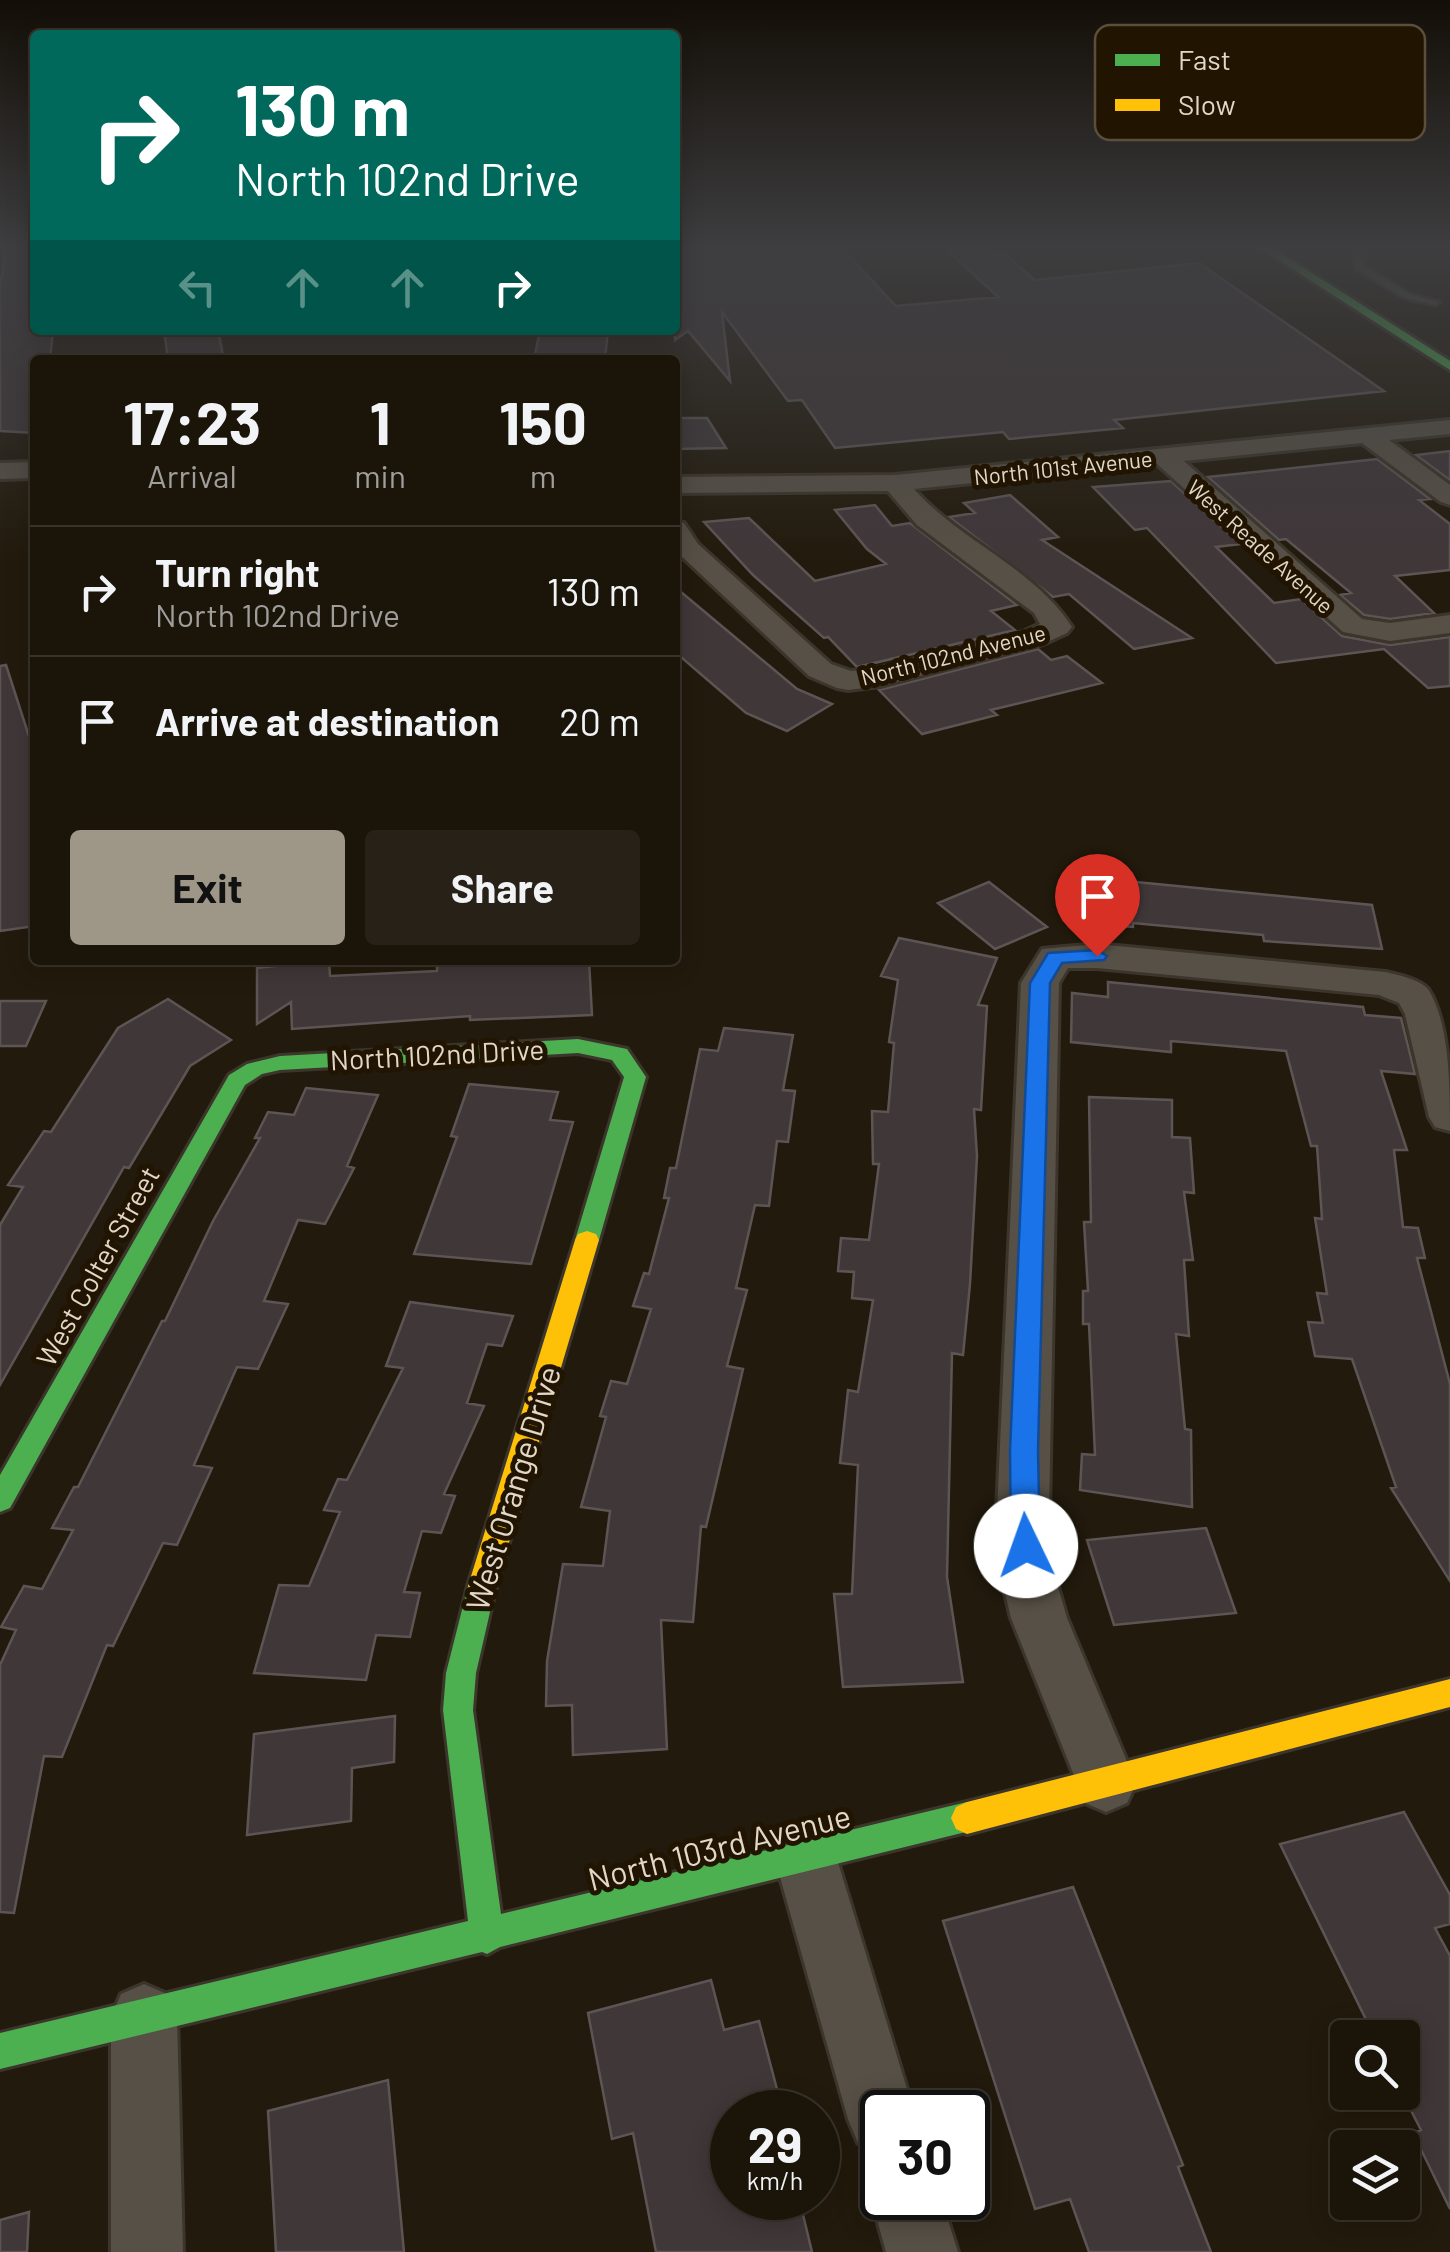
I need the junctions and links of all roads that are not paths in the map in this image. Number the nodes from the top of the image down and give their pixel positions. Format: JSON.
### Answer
{"nodes":[{"id":1,"x":1425,"y":350,"type":"edge"},
{"id":2,"x":1450,"y":366,"type":"edge"},
{"id":3,"x":1450,"y":426,"type":"edge"},
{"id":4,"x":1366,"y":436,"type":"junction"},
{"id":5,"x":1164,"y":457,"type":"junction"},
{"id":6,"x":30,"y":470,"type":"edge"},
{"id":7,"x":0,"y":471,"type":"edge"},
{"id":8,"x":895,"y":483,"type":"junction"},
{"id":9,"x":680,"y":485,"type":"edge"},
{"id":10,"x":1450,"y":497,"type":"edge"},
{"id":11,"x":680,"y":536,"type":"edge"},
{"id":12,"x":1450,"y":624,"type":"edge"},
{"id":13,"x":619,"y":1054,"type":"joint"},
{"id":14,"x":255,"y":1069,"type":"joint"},
{"id":15,"x":1450,"y":1117,"type":"edge"},
{"id":16,"x":0,"y":1500,"type":"edge"},
{"id":17,"x":1443,"y":1708,"type":"edge"},
{"id":18,"x":1106,"y":1782,"type":"junction"},
{"id":19,"x":806,"y":1859,"type":"junction"},
{"id":20,"x":487,"y":1937,"type":"junction"},
{"id":21,"x":144,"y":2017,"type":"junction"},
{"id":22,"x":0,"y":2051,"type":"edge"},
{"id":23,"x":874,"y":2090,"type":"edge"},
{"id":24,"x":913,"y":2220,"type":"edge"},
{"id":25,"x":147,"y":2252,"type":"edge"},
{"id":26,"x":922,"y":2252,"type":"edge"}],
"edges":[{"from":1,"to":2,"type":"street"},
{"from":3,"to":4,"type":"street","name":"North 101st Avenue"},
{"from":4,"to":5,"type":"street","name":"North 101st Avenue"},
{"from":4,"to":10,"type":"street"},
{"from":5,"to":8,"type":"street","name":"North 101st Avenue"},
{"from":5,"to":12,"type":"street","name":"West Reade Avenue"},
{"from":6,"to":7,"type":"street"},
{"from":8,"to":9,"type":"street","name":"North 101st Avenue"},
{"from":8,"to":11,"type":"street","name":"North 102nd Avenue"},
{"from":13,"to":14,"type":"street","name":"North 102nd Drive"},
{"from":13,"to":20,"type":"street","name":"West Orange Drive"},
{"from":14,"to":16,"type":"street","name":"West Colter Street"},
{"from":15,"to":18,"type":"street"},
{"from":17,"to":18,"type":"street","name":"North 103rd Avenue"},
{"from":18,"to":19,"type":"street","name":"North 103rd Avenue"},
{"from":19,"to":20,"type":"street","name":"North 103rd Avenue"},
{"from":19,"to":23,"type":"street"},
{"from":20,"to":21,"type":"street","name":"North 103rd Avenue"},
{"from":21,"to":22,"type":"street","name":"North 103rd Avenue"},
{"from":21,"to":25,"type":"street"},
{"from":24,"to":26,"type":"street"}]}
